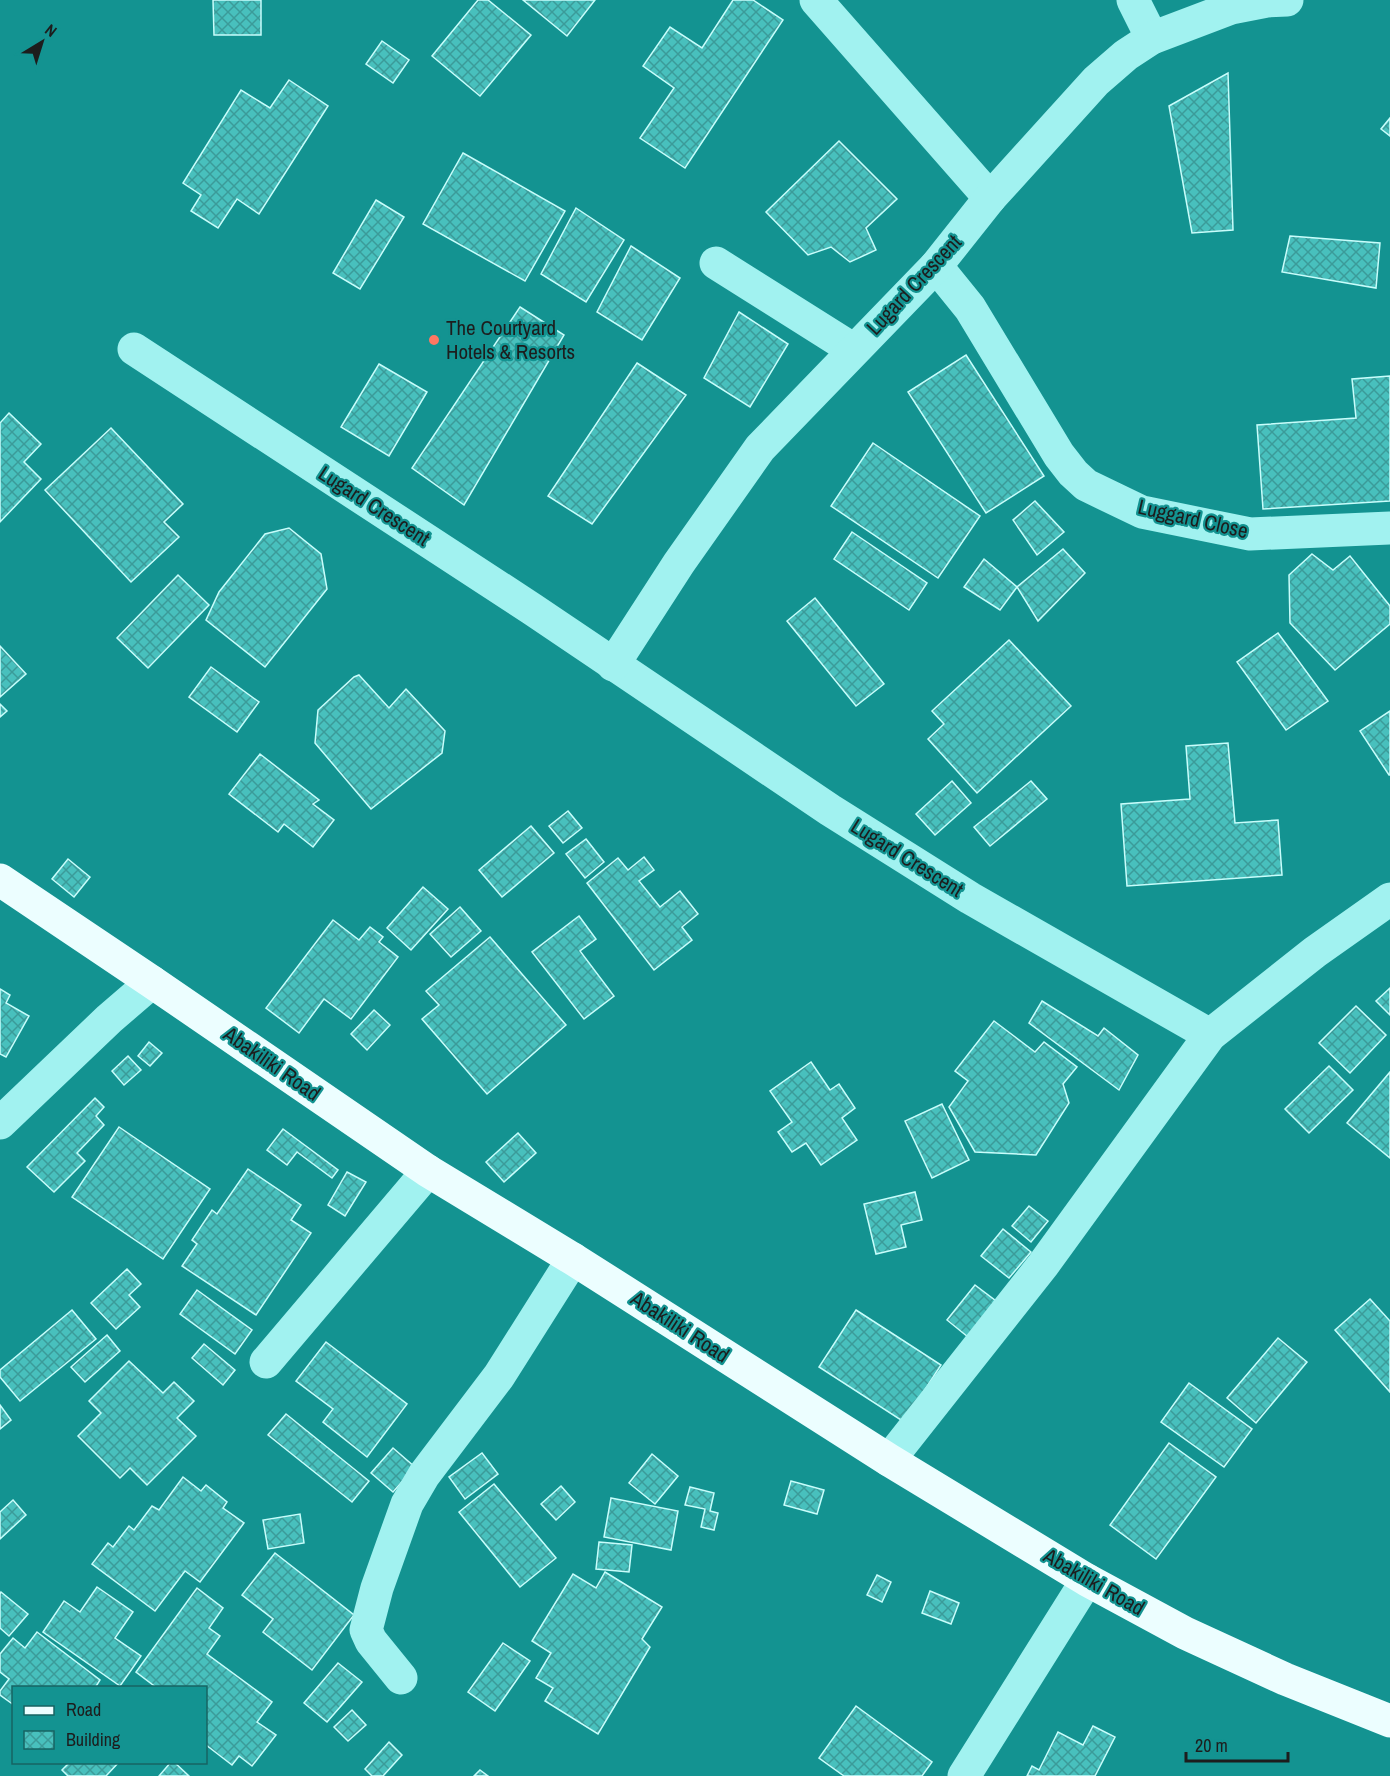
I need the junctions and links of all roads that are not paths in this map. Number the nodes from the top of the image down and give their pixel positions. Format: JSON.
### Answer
{"nodes":[{"id":1,"x":816,"y":0,"type":"edge"},
{"id":2,"x":1134,"y":0,"type":"edge"},
{"id":3,"x":1287,"y":0,"type":"edge"},
{"id":4,"x":1152,"y":38,"type":"junction"},
{"id":5,"x":990,"y":198,"type":"junction"},
{"id":6,"x":716,"y":263,"type":"dead end"},
{"id":7,"x":936,"y":266,"type":"junction"},
{"id":8,"x":134,"y":349,"type":"dead end"},
{"id":9,"x":854,"y":351,"type":"junction"},
{"id":10,"x":1390,"y":528,"type":"edge"},
{"id":11,"x":614,"y":665,"type":"junction"},
{"id":12,"x":0,"y":880,"type":"edge"},
{"id":13,"x":1390,"y":898,"type":"edge"},
{"id":14,"x":152,"y":982,"type":"junction"},
{"id":15,"x":1210,"y":1035,"type":"junction"},
{"id":16,"x":0,"y":1123,"type":"edge"},
{"id":17,"x":428,"y":1171,"type":"junction"},
{"id":18,"x":573,"y":1259,"type":"junction"},
{"id":19,"x":266,"y":1362,"type":"dead end"},
{"id":20,"x":889,"y":1460,"type":"junction"},
{"id":21,"x":1087,"y":1580,"type":"junction"},
{"id":22,"x":400,"y":1678,"type":"dead end"},
{"id":23,"x":1390,"y":1721,"type":"edge"},
{"id":24,"x":964,"y":1776,"type":"edge"}],
"edges":[{"from":1,"to":5,"type":"street"},
{"from":2,"to":4,"type":"street"},
{"from":3,"to":4,"type":"street","name":"Lugard Crescent"},
{"from":4,"to":5,"type":"street","name":"Lugard Crescent"},
{"from":5,"to":7,"type":"street","name":"Lugard Crescent"},
{"from":6,"to":9,"type":"street"},
{"from":7,"to":9,"type":"street","name":"Lugard Crescent"},
{"from":7,"to":10,"type":"street","name":"Luggard Close"},
{"from":8,"to":11,"type":"street","name":"Lugard Crescent"},
{"from":9,"to":11,"type":"street","name":"Lugard Crescent"},
{"from":11,"to":15,"type":"street","name":"Lugard Crescent"},
{"from":12,"to":14,"type":"main road","name":"Abakiliki Road"},
{"from":13,"to":15,"type":"street"},
{"from":14,"to":16,"type":"street"},
{"from":14,"to":17,"type":"main road","name":"Abakiliki Road"},
{"from":15,"to":20,"type":"street"},
{"from":17,"to":18,"type":"main road","name":"Abakiliki Road"},
{"from":17,"to":19,"type":"street"},
{"from":18,"to":20,"type":"main road","name":"Abakiliki Road"},
{"from":18,"to":22,"type":"street"},
{"from":20,"to":21,"type":"main road","name":"Abakiliki Road"},
{"from":21,"to":23,"type":"main road","name":"Abakiliki Road"},
{"from":21,"to":24,"type":"street"}]}
